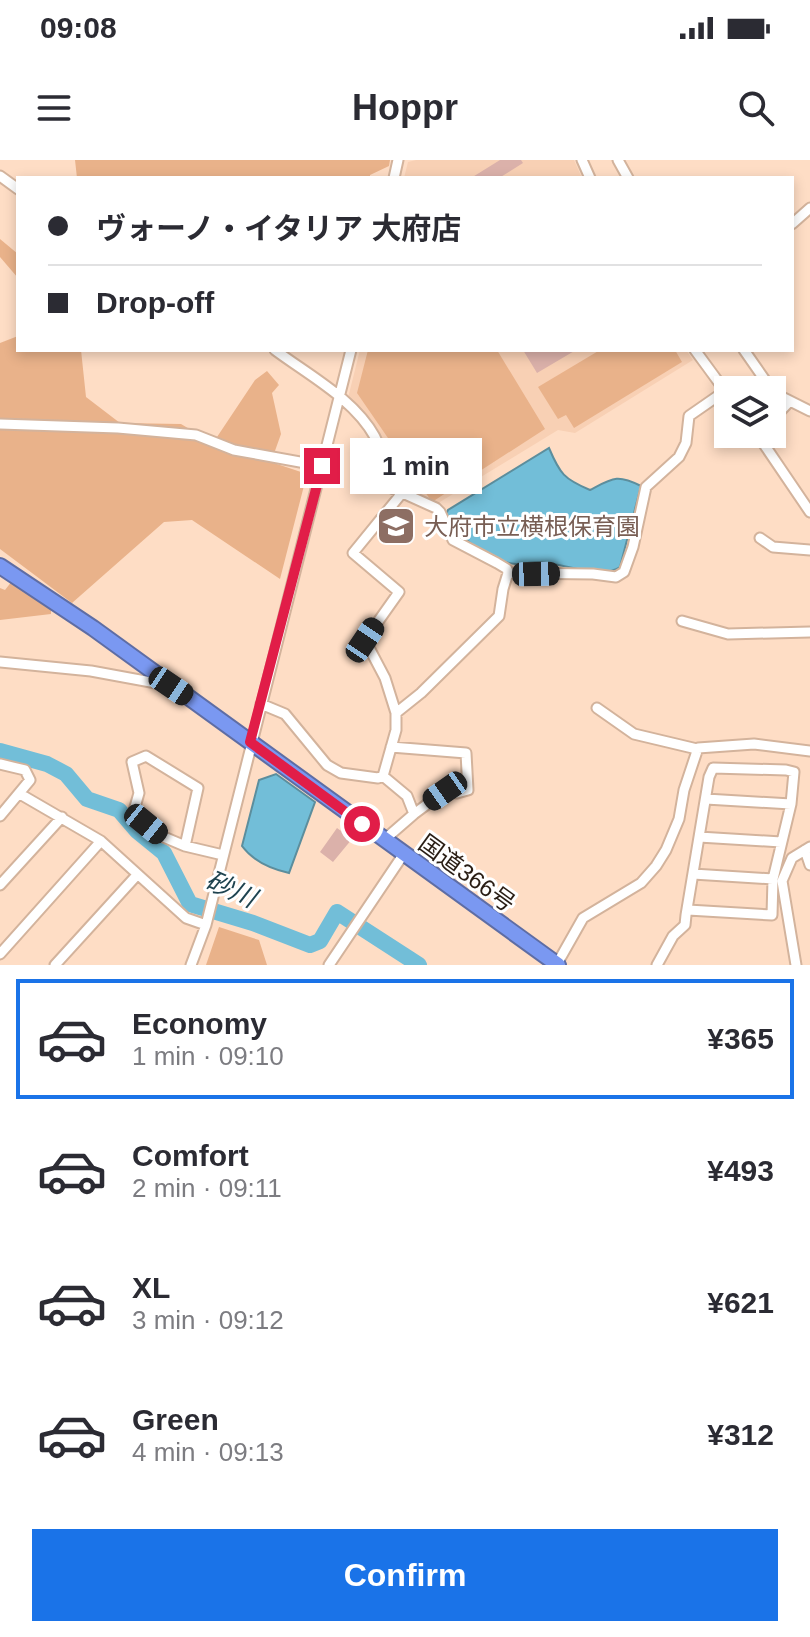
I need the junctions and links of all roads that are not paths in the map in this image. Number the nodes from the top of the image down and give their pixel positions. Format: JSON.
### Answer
{"nodes":[{"id":1,"x":810,"y":208,"type":"edge"},
{"id":2,"x":794,"y":222,"type":"edge"},
{"id":3,"x":278,"y":352,"type":"edge"},
{"id":4,"x":351,"y":352,"type":"edge"},
{"id":5,"x":696,"y":352,"type":"edge"},
{"id":6,"x":745,"y":352,"type":"edge"},
{"id":7,"x":714,"y":376,"type":"edge"},
{"id":8,"x":340,"y":398,"type":"junction"},
{"id":9,"x":714,"y":400,"type":"edge"},
{"id":10,"x":789,"y":402,"type":"junction"},
{"id":11,"x":786,"y":405,"type":"edge"},
{"id":12,"x":810,"y":411,"type":"edge"},
{"id":13,"x":0,"y":424,"type":"edge"},
{"id":14,"x":767,"y":448,"type":"edge"},
{"id":15,"x":322,"y":466,"type":"junction"},
{"id":16,"x":402,"y":493,"type":"junction"},
{"id":17,"x":810,"y":512,"type":"edge"},
{"id":18,"x":760,"y":538,"type":"dead end"},
{"id":19,"x":810,"y":550,"type":"edge"},
{"id":20,"x":0,"y":566,"type":"edge"},
{"id":21,"x":508,"y":573,"type":"junction"},
{"id":22,"x":682,"y":621,"type":"dead end"},
{"id":23,"x":810,"y":632,"type":"edge"},
{"id":24,"x":0,"y":662,"type":"edge"},
{"id":25,"x":171,"y":686,"type":"junction"},
{"id":26,"x":261,"y":704,"type":"junction"},
{"id":27,"x":597,"y":708,"type":"dead end"},
{"id":28,"x":396,"y":713,"type":"junction"},
{"id":29,"x":250,"y":742,"type":"junction"},
{"id":30,"x":391,"y":747,"type":"junction"},
{"id":31,"x":697,"y":749,"type":"junction"},
{"id":32,"x":810,"y":751,"type":"edge"},
{"id":33,"x":0,"y":764,"type":"edge"},
{"id":34,"x":383,"y":776,"type":"junction"},
{"id":35,"x":20,"y":794,"type":"junction"},
{"id":36,"x":706,"y":799,"type":"junction"},
{"id":37,"x":791,"y":804,"type":"junction"},
{"id":38,"x":414,"y":814,"type":"junction"},
{"id":39,"x":0,"y":816,"type":"edge"},
{"id":40,"x":62,"y":817,"type":"junction"},
{"id":41,"x":699,"y":837,"type":"junction"},
{"id":42,"x":384,"y":840,"type":"junction"},
{"id":43,"x":101,"y":841,"type":"junction"},
{"id":44,"x":781,"y":842,"type":"junction"},
{"id":45,"x":185,"y":846,"type":"junction"},
{"id":46,"x":807,"y":849,"type":"edge"},
{"id":47,"x":223,"y":855,"type":"junction"},
{"id":48,"x":403,"y":855,"type":"junction"},
{"id":49,"x":810,"y":865,"type":"edge"},
{"id":50,"x":693,"y":874,"type":"junction"},
{"id":51,"x":137,"y":875,"type":"junction"},
{"id":52,"x":773,"y":879,"type":"junction"},
{"id":53,"x":0,"y":885,"type":"edge"},
{"id":54,"x":688,"y":910,"type":"junction"},
{"id":55,"x":206,"y":922,"type":"junction"},
{"id":56,"x":0,"y":954,"type":"edge"},
{"id":57,"x":55,"y":965,"type":"edge"},
{"id":58,"x":191,"y":965,"type":"edge"},
{"id":59,"x":329,"y":965,"type":"edge"},
{"id":60,"x":557,"y":965,"type":"edge"},
{"id":61,"x":657,"y":965,"type":"edge"},
{"id":62,"x":796,"y":965,"type":"edge"}],
"edges":[{"from":1,"to":2,"type":"street"},
{"from":3,"to":8,"type":"street"},
{"from":4,"to":8,"type":"street"},
{"from":5,"to":7,"type":"street"},
{"from":6,"to":10,"type":"street"},
{"from":8,"to":15,"type":"street"},
{"from":8,"to":16,"type":"street"},
{"from":9,"to":21,"type":"street"},
{"from":10,"to":11,"type":"street"},
{"from":10,"to":12,"type":"street"},
{"from":13,"to":15,"type":"street"},
{"from":14,"to":17,"type":"street"},
{"from":15,"to":26,"type":"street"},
{"from":16,"to":21,"type":"street"},
{"from":16,"to":28,"type":"street"},
{"from":18,"to":19,"type":"street"},
{"from":20,"to":25,"type":"highway","name":"国道366号"},
{"from":21,"to":28,"type":"street"},
{"from":22,"to":23,"type":"street"},
{"from":24,"to":25,"type":"street"},
{"from":25,"to":29,"type":"highway","name":"国道366号"},
{"from":26,"to":29,"type":"street"},
{"from":26,"to":34,"type":"street"},
{"from":27,"to":31,"type":"street"},
{"from":28,"to":30,"type":"street"},
{"from":29,"to":42,"type":"highway","name":"国道366号"},
{"from":29,"to":47,"type":"street"},
{"from":30,"to":34,"type":"street"},
{"from":30,"to":38,"type":"street"},
{"from":31,"to":32,"type":"street"},
{"from":31,"to":60,"type":"street"},
{"from":33,"to":35,"type":"street"},
{"from":34,"to":38,"type":"street"},
{"from":35,"to":39,"type":"street"},
{"from":35,"to":40,"type":"street"},
{"from":36,"to":37,"type":"street"},
{"from":36,"to":37,"type":"street"},
{"from":36,"to":41,"type":"street"},
{"from":37,"to":44,"type":"street"},
{"from":38,"to":42,"type":"street"},
{"from":40,"to":43,"type":"street"},
{"from":40,"to":53,"type":"street"},
{"from":41,"to":44,"type":"street"},
{"from":41,"to":50,"type":"street"},
{"from":42,"to":48,"type":"highway","name":"国道366号"},
{"from":43,"to":51,"type":"street"},
{"from":43,"to":56,"type":"street"},
{"from":44,"to":52,"type":"street"},
{"from":45,"to":45,"type":"street"},
{"from":45,"to":47,"type":"street"},
{"from":46,"to":49,"type":"street"},
{"from":46,"to":62,"type":"street"},
{"from":47,"to":55,"type":"street"},
{"from":48,"to":59,"type":"street"},
{"from":48,"to":60,"type":"highway","name":"国道366号"},
{"from":50,"to":52,"type":"street"},
{"from":50,"to":54,"type":"street"},
{"from":51,"to":55,"type":"street"},
{"from":51,"to":57,"type":"street"},
{"from":52,"to":54,"type":"street"},
{"from":54,"to":61,"type":"street"},
{"from":55,"to":58,"type":"street"}]}
